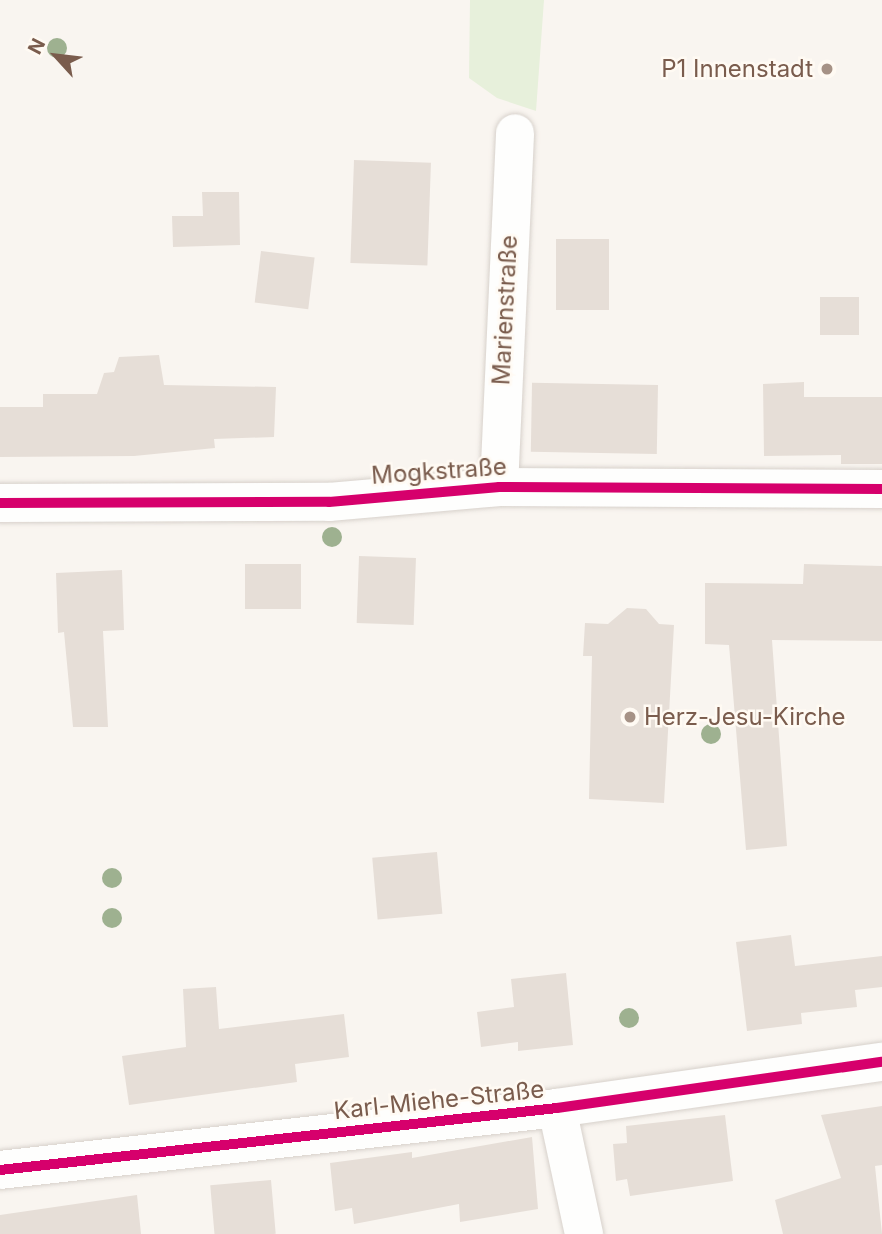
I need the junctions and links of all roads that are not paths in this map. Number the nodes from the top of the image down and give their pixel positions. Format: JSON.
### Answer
{"nodes":[{"id":1,"x":515,"y":133,"type":"dead end"},
{"id":2,"x":499,"y":487,"type":"junction"},
{"id":3,"x":882,"y":489,"type":"edge"},
{"id":4,"x":0,"y":503,"type":"edge"},
{"id":5,"x":882,"y":1062,"type":"edge"},
{"id":6,"x":557,"y":1108,"type":"junction"},
{"id":7,"x":0,"y":1170,"type":"edge"},
{"id":8,"x":584,"y":1234,"type":"edge"}],
"edges":[{"from":1,"to":2,"type":"street","name":"Marienstraße"},
{"from":2,"to":3,"type":"street","name":"Mogkstraße"},
{"from":2,"to":4,"type":"street","name":"Mogkstraße"},
{"from":5,"to":6,"type":"street","name":"Karl-Miehe-Straße"},
{"from":6,"to":7,"type":"street","name":"Karl-Miehe-Straße"},
{"from":6,"to":8,"type":"street"}]}
